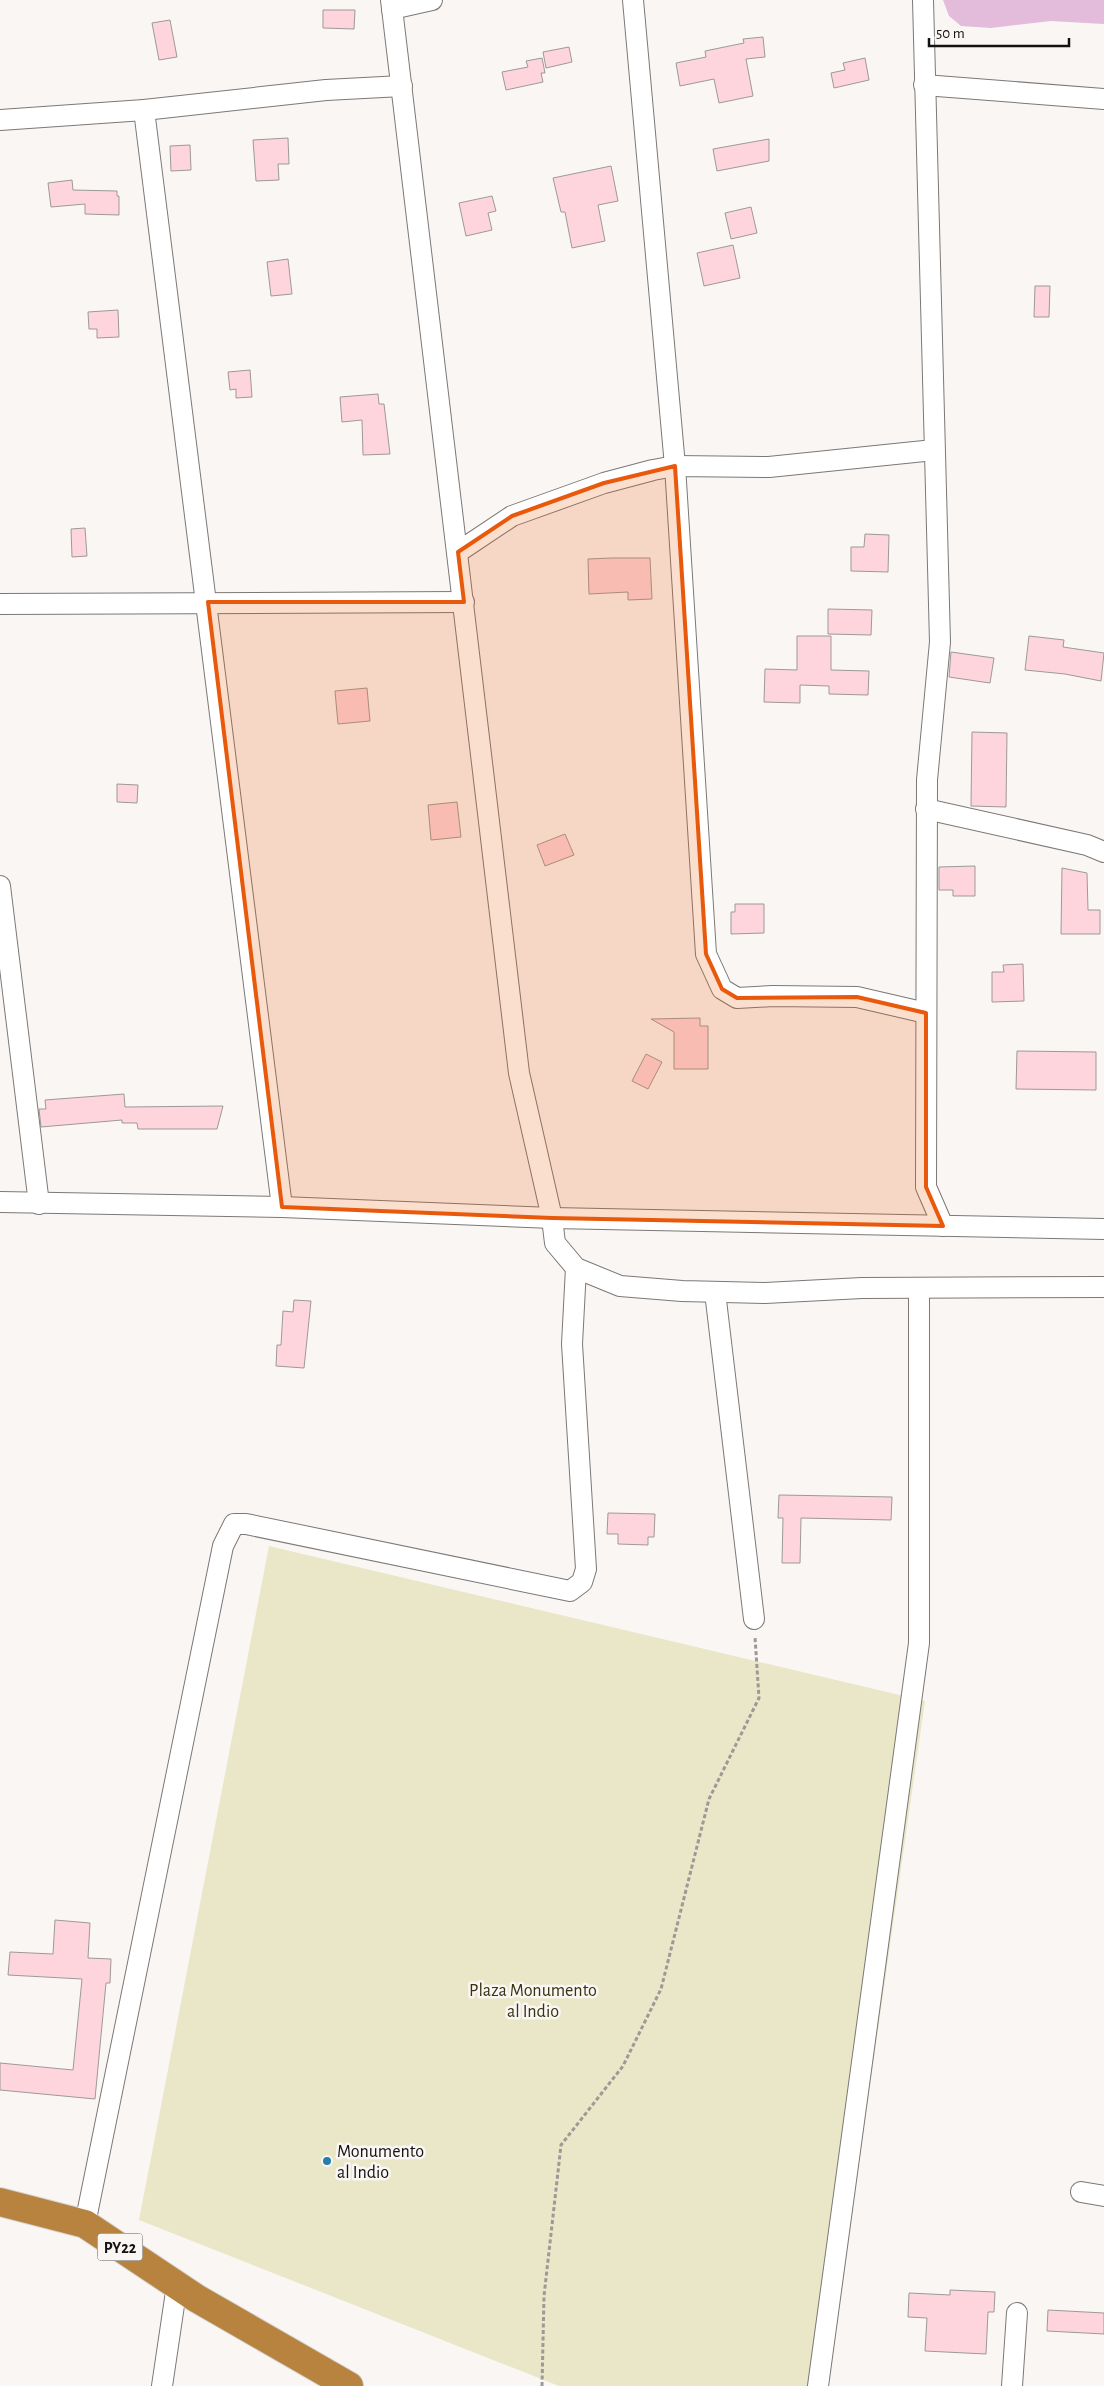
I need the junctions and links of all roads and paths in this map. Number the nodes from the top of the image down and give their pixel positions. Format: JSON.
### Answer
{"nodes":[{"id":1,"x":432,"y":0,"type":"edge"},
{"id":2,"x":633,"y":0,"type":"edge"},
{"id":3,"x":923,"y":0,"type":"edge"},
{"id":4,"x":392,"y":4,"type":"edge"},
{"id":5,"x":924,"y":85,"type":"junction"},
{"id":6,"x":402,"y":86,"type":"junction"},
{"id":7,"x":1104,"y":99,"type":"edge"},
{"id":8,"x":144,"y":110,"type":"junction"},
{"id":9,"x":0,"y":120,"type":"edge"},
{"id":10,"x":934,"y":450,"type":"junction"},
{"id":11,"x":675,"y":466,"type":"junction"},
{"id":12,"x":458,"y":552,"type":"junction"},
{"id":13,"x":208,"y":602,"type":"junction"},
{"id":14,"x":464,"y":602,"type":"junction"},
{"id":15,"x":0,"y":604,"type":"edge"},
{"id":16,"x":926,"y":809,"type":"junction"},
{"id":17,"x":1104,"y":852,"type":"edge"},
{"id":18,"x":0,"y":886,"type":"edge"},
{"id":19,"x":926,"y":1013,"type":"junction"},
{"id":20,"x":0,"y":1202,"type":"edge"},
{"id":21,"x":38,"y":1204,"type":"junction"},
{"id":22,"x":282,"y":1207,"type":"junction"},
{"id":23,"x":552,"y":1218,"type":"junction"},
{"id":24,"x":943,"y":1226,"type":"junction"},
{"id":25,"x":1104,"y":1229,"type":"edge"},
{"id":26,"x":576,"y":1268,"type":"junction"},
{"id":27,"x":1104,"y":1287,"type":"edge"},
{"id":28,"x":919,"y":1288,"type":"junction"},
{"id":29,"x":715,"y":1292,"type":"junction"},
{"id":30,"x":754,"y":1619,"type":"joint"},
{"id":31,"x":1081,"y":2192,"type":"dead end"},
{"id":32,"x":1104,"y":2196,"type":"edge"},
{"id":33,"x":0,"y":2202,"type":"edge"},
{"id":34,"x":85,"y":2224,"type":"junction"},
{"id":35,"x":177,"y":2285,"type":"junction"},
{"id":36,"x":1017,"y":2313,"type":"dead end"},
{"id":37,"x":162,"y":2386,"type":"edge"},
{"id":38,"x":349,"y":2386,"type":"edge"},
{"id":39,"x":542,"y":2386,"type":"edge"},
{"id":40,"x":818,"y":2386,"type":"edge"},
{"id":41,"x":1012,"y":2386,"type":"edge"}],
"edges":[{"from":1,"to":4,"type":"street"},
{"from":2,"to":11,"type":"street"},
{"from":3,"to":5,"type":"street"},
{"from":4,"to":6,"type":"street"},
{"from":5,"to":7,"type":"street"},
{"from":5,"to":10,"type":"street"},
{"from":6,"to":8,"type":"street"},
{"from":6,"to":12,"type":"street"},
{"from":8,"to":9,"type":"street"},
{"from":8,"to":13,"type":"street"},
{"from":10,"to":11,"type":"street"},
{"from":10,"to":16,"type":"street"},
{"from":11,"to":12,"type":"street"},
{"from":11,"to":19,"type":"street"},
{"from":12,"to":14,"type":"street"},
{"from":13,"to":14,"type":"street"},
{"from":13,"to":15,"type":"street"},
{"from":13,"to":22,"type":"street"},
{"from":14,"to":23,"type":"street"},
{"from":16,"to":17,"type":"street"},
{"from":16,"to":19,"type":"street"},
{"from":18,"to":21,"type":"street"},
{"from":19,"to":24,"type":"street"},
{"from":20,"to":21,"type":"street"},
{"from":21,"to":22,"type":"street"},
{"from":22,"to":23,"type":"street"},
{"from":23,"to":24,"type":"street"},
{"from":23,"to":26,"type":"street"},
{"from":24,"to":25,"type":"street"},
{"from":26,"to":29,"type":"street"},
{"from":26,"to":34,"type":"street"},
{"from":27,"to":28,"type":"street"},
{"from":28,"to":29,"type":"street"},
{"from":28,"to":40,"type":"street"},
{"from":29,"to":30,"type":"street"},
{"from":30,"to":39,"type":"path"},
{"from":31,"to":32,"type":"street"},
{"from":33,"to":34,"type":"highway","number":"PY22"},
{"from":34,"to":35,"type":"highway","number":"PY22"},
{"from":35,"to":37,"type":"street"},
{"from":35,"to":38,"type":"highway","number":"PY22"},
{"from":36,"to":41,"type":"street"}]}
